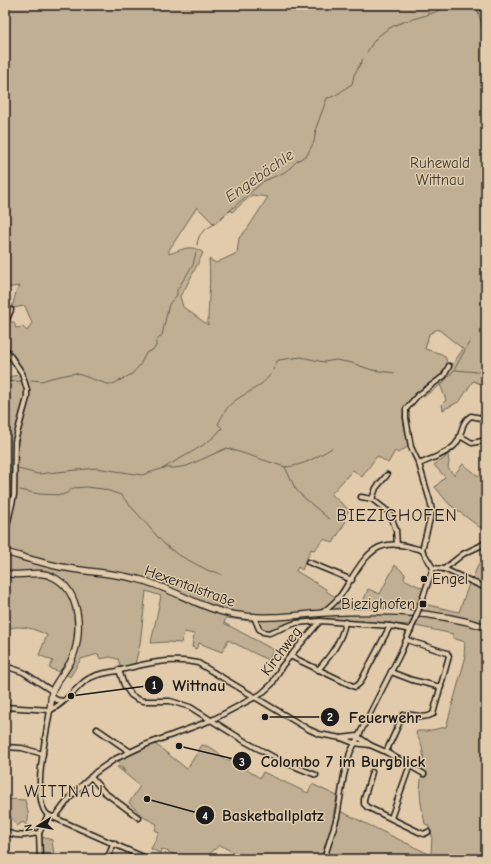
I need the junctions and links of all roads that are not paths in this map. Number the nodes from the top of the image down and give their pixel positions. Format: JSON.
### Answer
{"nodes":[{"id":1,"x":11,"y":310,"type":"dead end"},
{"id":2,"x":5,"y":324,"type":"edge"},
{"id":3,"x":5,"y":348,"type":"edge"},
{"id":4,"x":449,"y":366,"type":"dead end"},
{"id":5,"x":486,"y":419,"type":"edge"},
{"id":6,"x":460,"y":436,"type":"junction"},
{"id":7,"x":486,"y":443,"type":"edge"},
{"id":8,"x":419,"y":464,"type":"junction"},
{"id":9,"x":387,"y":475,"type":"dead end"},
{"id":10,"x":361,"y":497,"type":"dead end"},
{"id":11,"x":372,"y":499,"type":"junction"},
{"id":12,"x":5,"y":535,"type":"edge"},
{"id":13,"x":486,"y":542,"type":"edge"},
{"id":14,"x":397,"y":545,"type":"junction"},
{"id":15,"x":422,"y":550,"type":"junction"},
{"id":16,"x":5,"y":552,"type":"edge"},
{"id":17,"x":308,"y":562,"type":"dead end"},
{"id":18,"x":434,"y":568,"type":"junction"},
{"id":19,"x":444,"y":569,"type":"junction"},
{"id":20,"x":5,"y":573,"type":"edge"},
{"id":21,"x":352,"y":580,"type":"junction"},
{"id":22,"x":486,"y":588,"type":"edge"},
{"id":23,"x":322,"y":614,"type":"junction"},
{"id":24,"x":254,"y":617,"type":"junction"},
{"id":25,"x":320,"y":621,"type":"junction"},
{"id":26,"x":345,"y":622,"type":"junction"},
{"id":27,"x":390,"y":626,"type":"junction"},
{"id":28,"x":486,"y":627,"type":"edge"},
{"id":29,"x":410,"y":630,"type":"junction"},
{"id":30,"x":407,"y":640,"type":"junction"},
{"id":31,"x":290,"y":656,"type":"junction"},
{"id":32,"x":5,"y":666,"type":"edge"},
{"id":33,"x":119,"y":670,"type":"junction"},
{"id":34,"x":318,"y":670,"type":"junction"},
{"id":35,"x":391,"y":672,"type":"junction"},
{"id":36,"x":441,"y":687,"type":"junction"},
{"id":37,"x":52,"y":694,"type":"junction"},
{"id":38,"x":254,"y":697,"type":"junction"},
{"id":39,"x":63,"y":701,"type":"junction"},
{"id":40,"x":5,"y":706,"type":"edge"},
{"id":41,"x":50,"y":710,"type":"junction"},
{"id":42,"x":212,"y":720,"type":"junction"},
{"id":43,"x":97,"y":729,"type":"dead end"},
{"id":44,"x":358,"y":736,"type":"junction"},
{"id":45,"x":341,"y":738,"type":"junction"},
{"id":46,"x":354,"y":743,"type":"junction"},
{"id":47,"x":370,"y":744,"type":"junction"},
{"id":48,"x":5,"y":747,"type":"edge"},
{"id":49,"x":129,"y":752,"type":"junction"},
{"id":50,"x":386,"y":752,"type":"junction"},
{"id":51,"x":43,"y":754,"type":"junction"},
{"id":52,"x":410,"y":765,"type":"junction"},
{"id":53,"x":372,"y":772,"type":"dead end"},
{"id":54,"x":424,"y":774,"type":"dead end"},
{"id":55,"x":316,"y":775,"type":"dead end"},
{"id":56,"x":92,"y":777,"type":"junction"},
{"id":57,"x":48,"y":815,"type":"junction"},
{"id":58,"x":55,"y":817,"type":"junction"},
{"id":59,"x":139,"y":818,"type":"dead end"},
{"id":60,"x":391,"y":818,"type":"junction"},
{"id":61,"x":5,"y":831,"type":"edge"},
{"id":62,"x":428,"y":832,"type":"dead end"},
{"id":63,"x":39,"y":833,"type":"junction"},
{"id":64,"x":114,"y":843,"type":"junction"},
{"id":65,"x":40,"y":859,"type":"edge"},
{"id":66,"x":106,"y":859,"type":"edge"},
{"id":67,"x":148,"y":859,"type":"edge"},
{"id":68,"x":324,"y":859,"type":"edge"}],
"edges":[{"from":1,"to":2,"type":"street"},
{"from":3,"to":12,"type":"street"},
{"from":4,"to":8,"type":"street"},
{"from":5,"to":6,"type":"street"},
{"from":6,"to":7,"type":"street"},
{"from":6,"to":8,"type":"street"},
{"from":8,"to":15,"type":"street"},
{"from":9,"to":11,"type":"street"},
{"from":10,"to":11,"type":"street"},
{"from":11,"to":14,"type":"street"},
{"from":13,"to":19,"type":"street"},
{"from":14,"to":15,"type":"street"},
{"from":14,"to":21,"type":"street"},
{"from":15,"to":18,"type":"street"},
{"from":16,"to":24,"type":"main road","name":"Hexentalstraße"},
{"from":17,"to":21,"type":"street"},
{"from":18,"to":19,"type":"street"},
{"from":18,"to":29,"type":"street","bridge":true},
{"from":19,"to":22,"type":"street"},
{"from":20,"to":37,"type":"main road"},
{"from":21,"to":23,"type":"street"},
{"from":23,"to":24,"type":"main road","name":"Hexentalstraße"},
{"from":23,"to":28,"type":"main road","name":"Hexentalstraße"},
{"from":24,"to":25,"type":"street"},
{"from":25,"to":26,"type":"street"},
{"from":25,"to":31,"type":"street","name":"Kirchweg"},
{"from":26,"to":27,"type":"street"},
{"from":26,"to":34,"type":"street"},
{"from":27,"to":29,"type":"street"},
{"from":27,"to":34,"type":"street"},
{"from":29,"to":30,"type":"street"},
{"from":30,"to":35,"type":"street"},
{"from":30,"to":36,"type":"street"},
{"from":31,"to":34,"type":"street"},
{"from":31,"to":38,"type":"street","name":"Kirchweg"},
{"from":32,"to":37,"type":"street"},
{"from":33,"to":38,"type":"street"},
{"from":33,"to":39,"type":"street"},
{"from":33,"to":42,"type":"street"},
{"from":35,"to":36,"type":"street"},
{"from":35,"to":44,"type":"street"},
{"from":36,"to":50,"type":"street"},
{"from":37,"to":39,"type":"street"},
{"from":37,"to":41,"type":"main road"},
{"from":38,"to":42,"type":"street","name":"Kirchweg"},
{"from":38,"to":45,"type":"street"},
{"from":39,"to":41,"type":"street"},
{"from":40,"to":41,"type":"street"},
{"from":41,"to":51,"type":"street"},
{"from":42,"to":49,"type":"street","name":"Kirchweg"},
{"from":42,"to":55,"type":"street"},
{"from":43,"to":49,"type":"street"},
{"from":44,"to":45,"type":"street"},
{"from":44,"to":46,"type":"street"},
{"from":44,"to":47,"type":"street"},
{"from":45,"to":46,"type":"street"},
{"from":46,"to":47,"type":"street"},
{"from":46,"to":68,"type":"street"},
{"from":47,"to":50,"type":"street"},
{"from":48,"to":51,"type":"street"},
{"from":49,"to":56,"type":"street","name":"Kirchweg"},
{"from":50,"to":52,"type":"street"},
{"from":51,"to":57,"type":"street"},
{"from":52,"to":54,"type":"street"},
{"from":52,"to":60,"type":"street"},
{"from":53,"to":60,"type":"street"},
{"from":56,"to":58,"type":"street","name":"Kirchweg"},
{"from":56,"to":59,"type":"street"},
{"from":57,"to":58,"type":"street"},
{"from":57,"to":63,"type":"street"},
{"from":58,"to":64,"type":"street"},
{"from":60,"to":62,"type":"street"},
{"from":61,"to":63,"type":"street"},
{"from":63,"to":65,"type":"street"},
{"from":64,"to":66,"type":"street"},
{"from":64,"to":67,"type":"street"}]}
